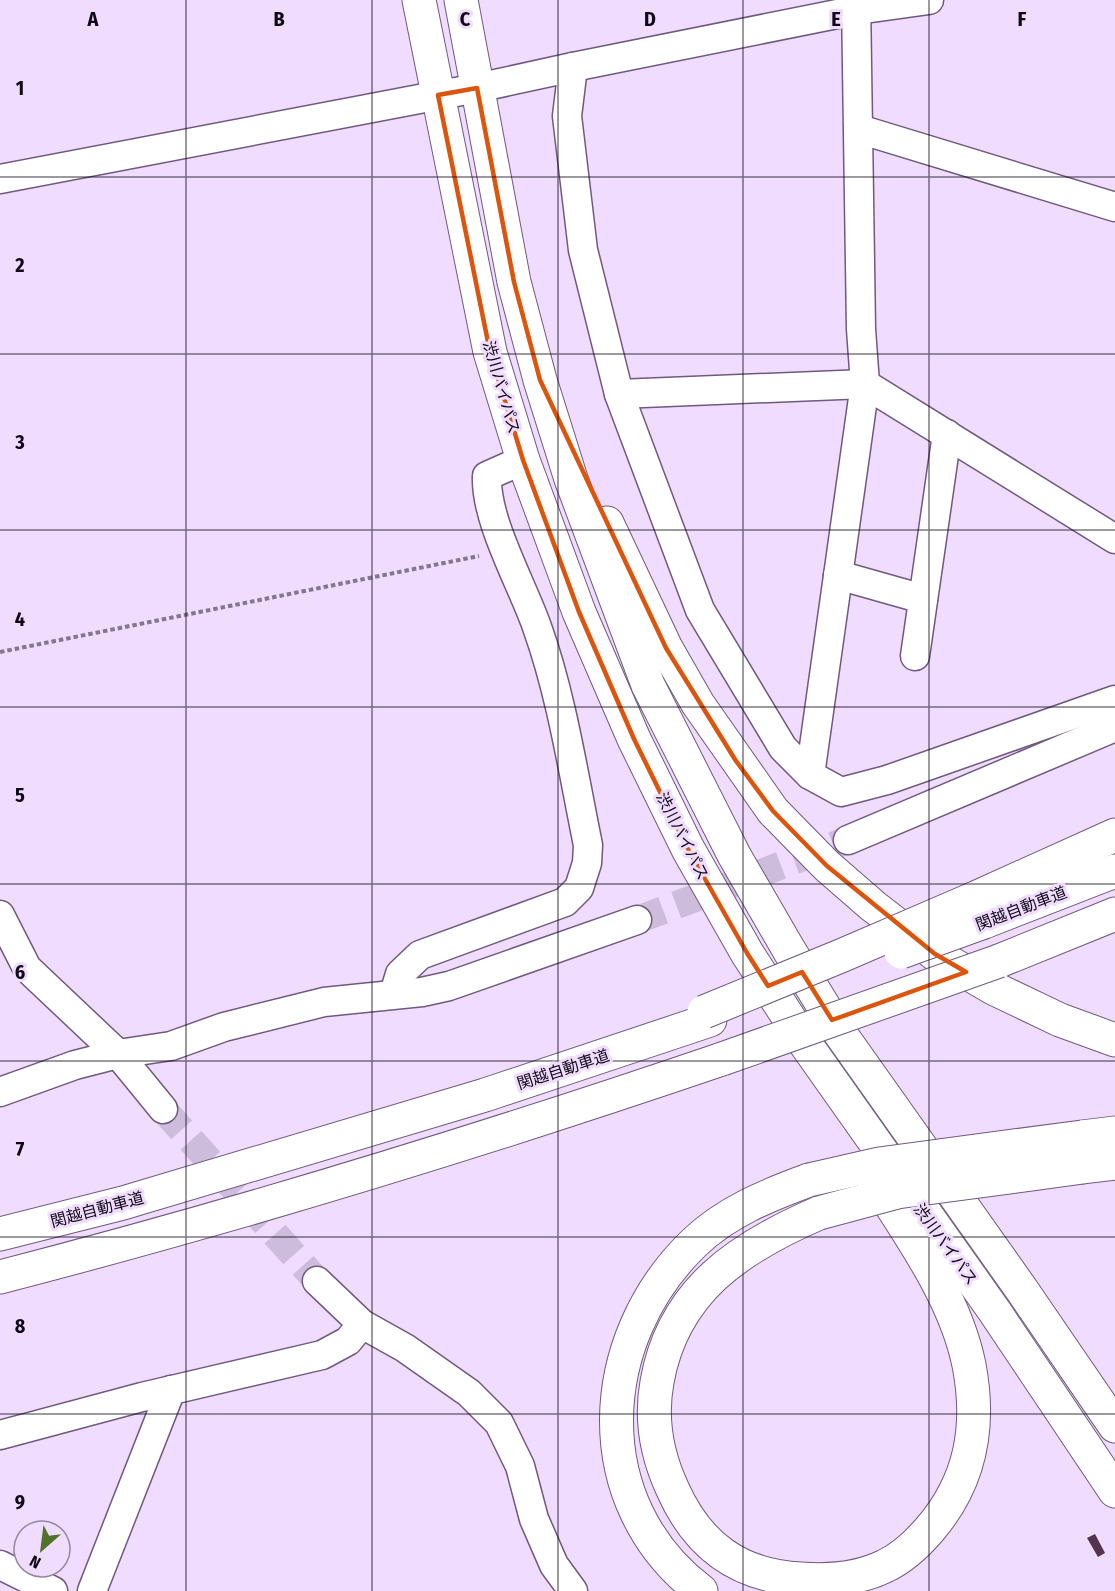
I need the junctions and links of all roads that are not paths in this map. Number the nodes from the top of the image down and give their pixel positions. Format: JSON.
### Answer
{"nodes":[{"id":1,"x":419,"y":0,"type":"edge"},
{"id":2,"x":461,"y":0,"type":"edge"},
{"id":3,"x":929,"y":0,"type":"edge"},
{"id":4,"x":857,"y":5,"type":"edge"},
{"id":5,"x":573,"y":67,"type":"junction"},
{"id":6,"x":477,"y":88,"type":"junction"},
{"id":7,"x":438,"y":95,"type":"junction"},
{"id":8,"x":859,"y":129,"type":"junction"},
{"id":9,"x":0,"y":179,"type":"edge"},
{"id":10,"x":1115,"y":207,"type":"edge"},
{"id":11,"x":540,"y":380,"type":"junction"},
{"id":12,"x":865,"y":384,"type":"junction"},
{"id":13,"x":619,"y":394,"type":"junction"},
{"id":14,"x":947,"y":434,"type":"junction"},
{"id":15,"x":523,"y":460,"type":"junction"},
{"id":16,"x":1115,"y":539,"type":"edge"},
{"id":17,"x":838,"y":575,"type":"junction"},
{"id":18,"x":923,"y":599,"type":"junction"},
{"id":19,"x":915,"y":656,"type":"dead end"},
{"id":20,"x":1115,"y":700,"type":"edge"},
{"id":21,"x":1115,"y":727,"type":"edge"},
{"id":22,"x":810,"y":775,"type":"junction"},
{"id":23,"x":1115,"y":835,"type":"edge"},
{"id":24,"x":848,"y":840,"type":"tunnel mouth"},
{"id":25,"x":687,"y":849,"type":"junction"},
{"id":26,"x":1115,"y":871,"type":"edge"},
{"id":27,"x":979,"y":910,"type":"junction"},
{"id":28,"x":1115,"y":914,"type":"edge"},
{"id":29,"x":0,"y":915,"type":"edge"},
{"id":30,"x":637,"y":920,"type":"tunnel mouth"},
{"id":31,"x":394,"y":994,"type":"junction"},
{"id":32,"x":1115,"y":1040,"type":"edge"},
{"id":33,"x":118,"y":1054,"type":"junction"},
{"id":34,"x":0,"y":1092,"type":"edge"},
{"id":35,"x":163,"y":1108,"type":"tunnel mouth"},
{"id":36,"x":1115,"y":1133,"type":"edge"},
{"id":37,"x":1094,"y":1156,"type":"edge"},
{"id":38,"x":0,"y":1234,"type":"edge"},
{"id":39,"x":0,"y":1277,"type":"edge"},
{"id":40,"x":317,"y":1281,"type":"tunnel mouth"},
{"id":41,"x":362,"y":1324,"type":"junction"},
{"id":42,"x":171,"y":1390,"type":"junction"},
{"id":43,"x":1115,"y":1426,"type":"edge"},
{"id":44,"x":0,"y":1435,"type":"edge"},
{"id":45,"x":1115,"y":1491,"type":"edge"},
{"id":46,"x":0,"y":1564,"type":"edge"},
{"id":47,"x":53,"y":1591,"type":"edge"},
{"id":48,"x":92,"y":1591,"type":"edge"},
{"id":49,"x":573,"y":1591,"type":"edge"},
{"id":50,"x":701,"y":1591,"type":"edge"}],
"edges":[{"from":1,"to":7,"type":"highway","name":"渋川バイパス"},
{"from":2,"to":6,"type":"highway"},
{"from":3,"to":4,"type":"street"},
{"from":4,"to":5,"type":"street"},
{"from":4,"to":8,"type":"street"},
{"from":5,"to":6,"type":"street"},
{"from":5,"to":13,"type":"street"},
{"from":6,"to":7,"type":"street"},
{"from":6,"to":11,"type":"highway"},
{"from":7,"to":9,"type":"street"},
{"from":7,"to":15,"type":"highway","name":"渋川バイパス"},
{"from":8,"to":10,"type":"street"},
{"from":8,"to":12,"type":"street"},
{"from":11,"to":32,"type":"highway"},
{"from":11,"to":43,"type":"highway"},
{"from":12,"to":13,"type":"street"},
{"from":12,"to":14,"type":"street"},
{"from":12,"to":17,"type":"street"},
{"from":13,"to":22,"type":"street"},
{"from":14,"to":16,"type":"street"},
{"from":14,"to":18,"type":"street"},
{"from":15,"to":25,"type":"highway","name":"渋川バイパス"},
{"from":15,"to":31,"type":"street"},
{"from":17,"to":18,"type":"street"},
{"from":17,"to":22,"type":"street"},
{"from":18,"to":19,"type":"street"},
{"from":20,"to":22,"type":"street"},
{"from":21,"to":24,"type":"street"},
{"from":23,"to":27,"type":"highway"},
{"from":25,"to":37,"type":"highway","bridge":true},
{"from":25,"to":45,"type":"highway","name":"渋川バイパス"},
{"from":26,"to":27,"type":"highway","name":"関越自動車道"},
{"from":27,"to":38,"type":"highway","name":"関越自動車道","bridge":true},
{"from":28,"to":39,"type":"highway","bridge":true},
{"from":29,"to":33,"type":"street"},
{"from":30,"to":31,"type":"street"},
{"from":31,"to":33,"type":"street"},
{"from":33,"to":34,"type":"street"},
{"from":33,"to":35,"type":"street"},
{"from":36,"to":37,"type":"highway"},
{"from":37,"to":50,"type":"highway","bridge":true},
{"from":40,"to":41,"type":"street"},
{"from":41,"to":42,"type":"street"},
{"from":41,"to":49,"type":"street"},
{"from":42,"to":44,"type":"street"},
{"from":42,"to":48,"type":"street"},
{"from":46,"to":47,"type":"street"}]}
